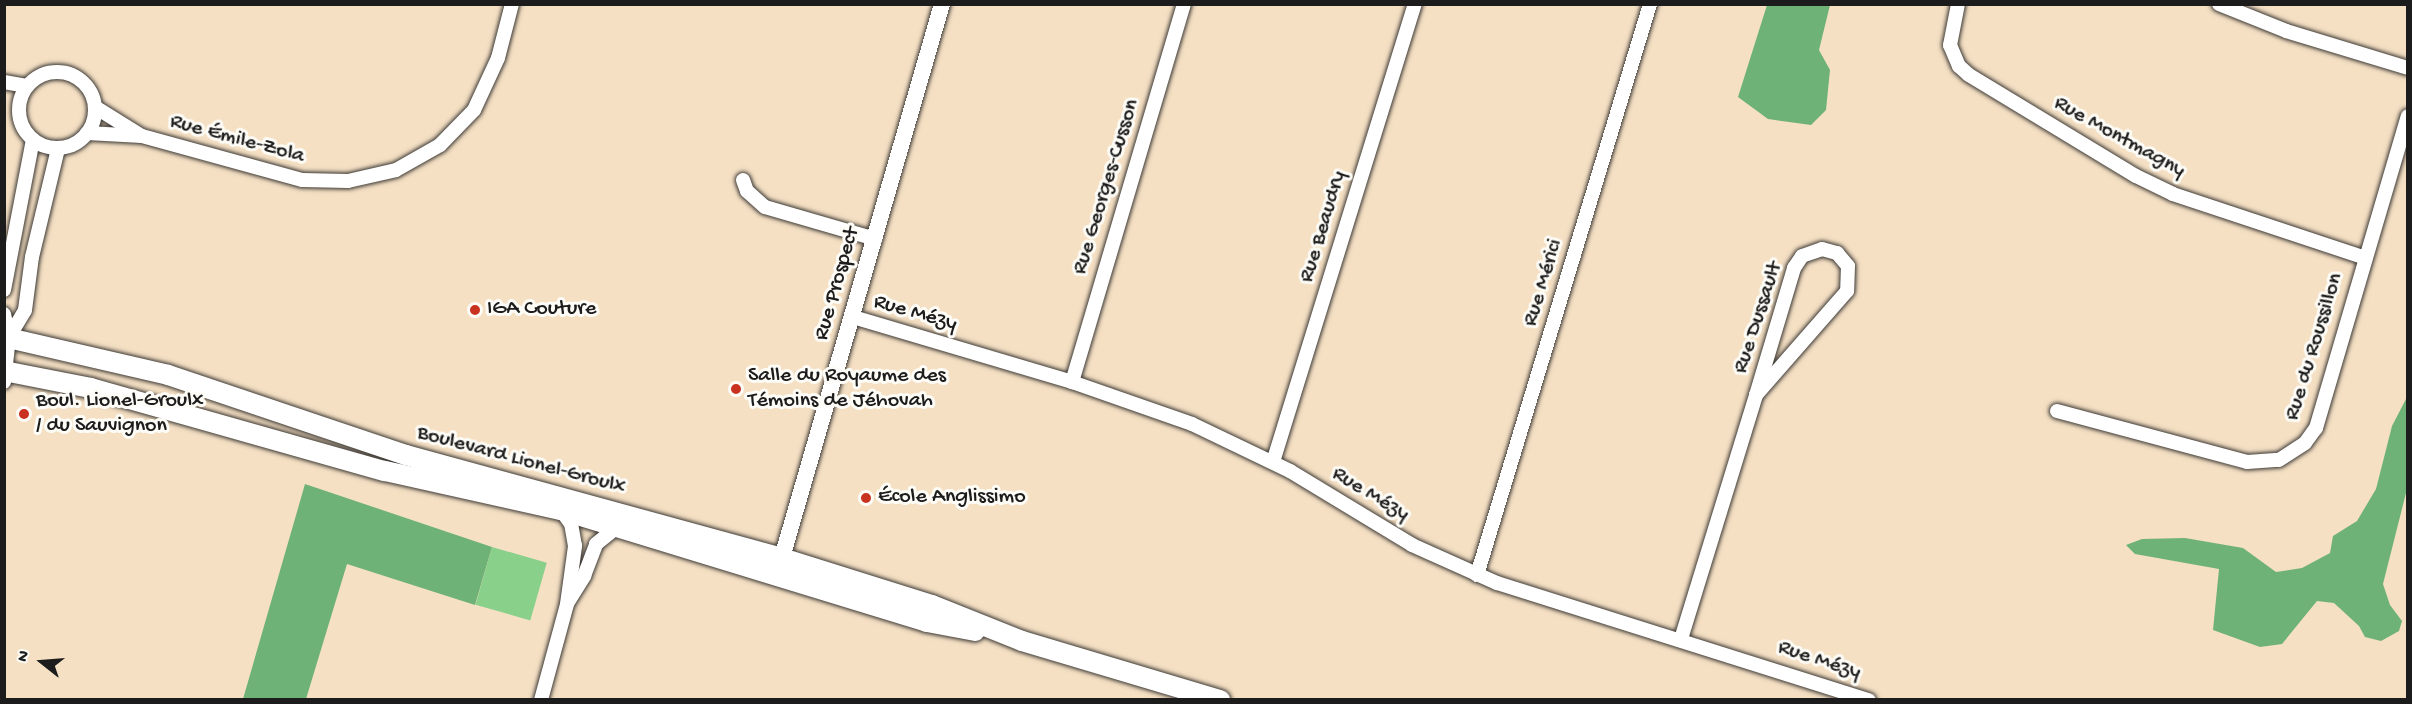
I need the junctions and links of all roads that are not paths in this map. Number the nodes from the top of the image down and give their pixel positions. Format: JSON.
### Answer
{"nodes":[{"id":1,"x":513,"y":4,"type":"edge"},
{"id":2,"x":942,"y":4,"type":"edge"},
{"id":3,"x":1184,"y":4,"type":"edge"},
{"id":4,"x":1415,"y":4,"type":"edge"},
{"id":5,"x":1650,"y":4,"type":"edge"},
{"id":6,"x":1958,"y":4,"type":"edge"},
{"id":7,"x":2219,"y":4,"type":"edge"},
{"id":8,"x":2245,"y":10,"type":"edge"},
{"id":9,"x":2408,"y":68,"type":"edge"},
{"id":10,"x":4,"y":82,"type":"edge"},
{"id":11,"x":27,"y":86,"type":"junction"},
{"id":12,"x":95,"y":106,"type":"junction"},
{"id":13,"x":4,"y":107,"type":"edge"},
{"id":14,"x":19,"y":113,"type":"junction"},
{"id":15,"x":2408,"y":116,"type":"edge"},
{"id":16,"x":87,"y":133,"type":"junction"},
{"id":17,"x":142,"y":136,"type":"junction"},
{"id":18,"x":33,"y":140,"type":"junction"},
{"id":19,"x":58,"y":149,"type":"junction"},
{"id":20,"x":743,"y":180,"type":"dead end"},
{"id":21,"x":874,"y":239,"type":"junction"},
{"id":22,"x":2365,"y":258,"type":"junction"},
{"id":23,"x":4,"y":290,"type":"edge"},
{"id":24,"x":4,"y":314,"type":"edge"},
{"id":25,"x":853,"y":317,"type":"junction"},
{"id":26,"x":7,"y":337,"type":"edge"},
{"id":27,"x":5,"y":375,"type":"edge"},
{"id":28,"x":1071,"y":382,"type":"junction"},
{"id":29,"x":1756,"y":395,"type":"junction"},
{"id":30,"x":2057,"y":411,"type":"dead end"},
{"id":31,"x":1273,"y":462,"type":"junction"},
{"id":32,"x":561,"y":510,"type":"junction"},
{"id":33,"x":617,"y":527,"type":"junction"},
{"id":34,"x":780,"y":567,"type":"junction"},
{"id":35,"x":1477,"y":575,"type":"junction"},
{"id":36,"x":567,"y":604,"type":"junction"},
{"id":37,"x":1681,"y":639,"type":"junction"},
{"id":38,"x":541,"y":699,"type":"edge"},
{"id":39,"x":1220,"y":699,"type":"edge"},
{"id":40,"x":1869,"y":699,"type":"edge"}],
"edges":[{"from":1,"to":17,"type":"street","name":"Rue Émile-Zola"},
{"from":2,"to":21,"type":"street","name":"Rue Prospect"},
{"from":3,"to":28,"type":"street","name":"Rue Georges-Cusson"},
{"from":4,"to":31,"type":"street","name":"Rue Beaudry"},
{"from":5,"to":35,"type":"street","name":"Rue Mérici"},
{"from":6,"to":22,"type":"street","name":"Rue Montmagny"},
{"from":7,"to":8,"type":"street"},
{"from":8,"to":9,"type":"street"},
{"from":10,"to":11,"type":"street"},
{"from":11,"to":12,"type":"street"},
{"from":11,"to":14,"type":"street"},
{"from":12,"to":16,"type":"street"},
{"from":12,"to":17,"type":"street","name":"Rue Émile-Zola"},
{"from":13,"to":14,"type":"street"},
{"from":14,"to":18,"type":"street"},
{"from":15,"to":22,"type":"street","name":"Rue du Roussillon"},
{"from":16,"to":17,"type":"street","name":"Rue Émile-Zola"},
{"from":16,"to":19,"type":"street"},
{"from":18,"to":19,"type":"street"},
{"from":18,"to":23,"type":"street"},
{"from":19,"to":26,"type":"street"},
{"from":20,"to":21,"type":"street"},
{"from":21,"to":25,"type":"street","name":"Rue Prospect"},
{"from":22,"to":30,"type":"street","name":"Rue du Roussillon"},
{"from":24,"to":26,"type":"street"},
{"from":25,"to":28,"type":"street","name":"Rue Mézy"},
{"from":25,"to":34,"type":"street","name":"Rue Prospect"},
{"from":26,"to":27,"type":"street"},
{"from":26,"to":34,"type":"main road","name":"Boulevard Lionel-Groulx"},
{"from":27,"to":32,"type":"main road","name":"Boulevard Lionel-Groulx"},
{"from":28,"to":31,"type":"street","name":"Rue Mézy"},
{"from":29,"to":29,"type":"street","name":"Rue Dussault"},
{"from":29,"to":37,"type":"street","name":"Rue Dussault"},
{"from":31,"to":35,"type":"street","name":"Rue Mézy"},
{"from":32,"to":33,"type":"main road","name":"Boulevard Lionel-Groulx"},
{"from":32,"to":36,"type":"street"},
{"from":33,"to":34,"type":"main road","name":"Boulevard Lionel-Groulx"},
{"from":33,"to":36,"type":"street"},
{"from":34,"to":39,"type":"main road","name":"Boulevard Lionel-Groulx"},
{"from":35,"to":37,"type":"street","name":"Rue Mézy"},
{"from":36,"to":38,"type":"street"},
{"from":37,"to":40,"type":"street","name":"Rue Mézy"}]}
